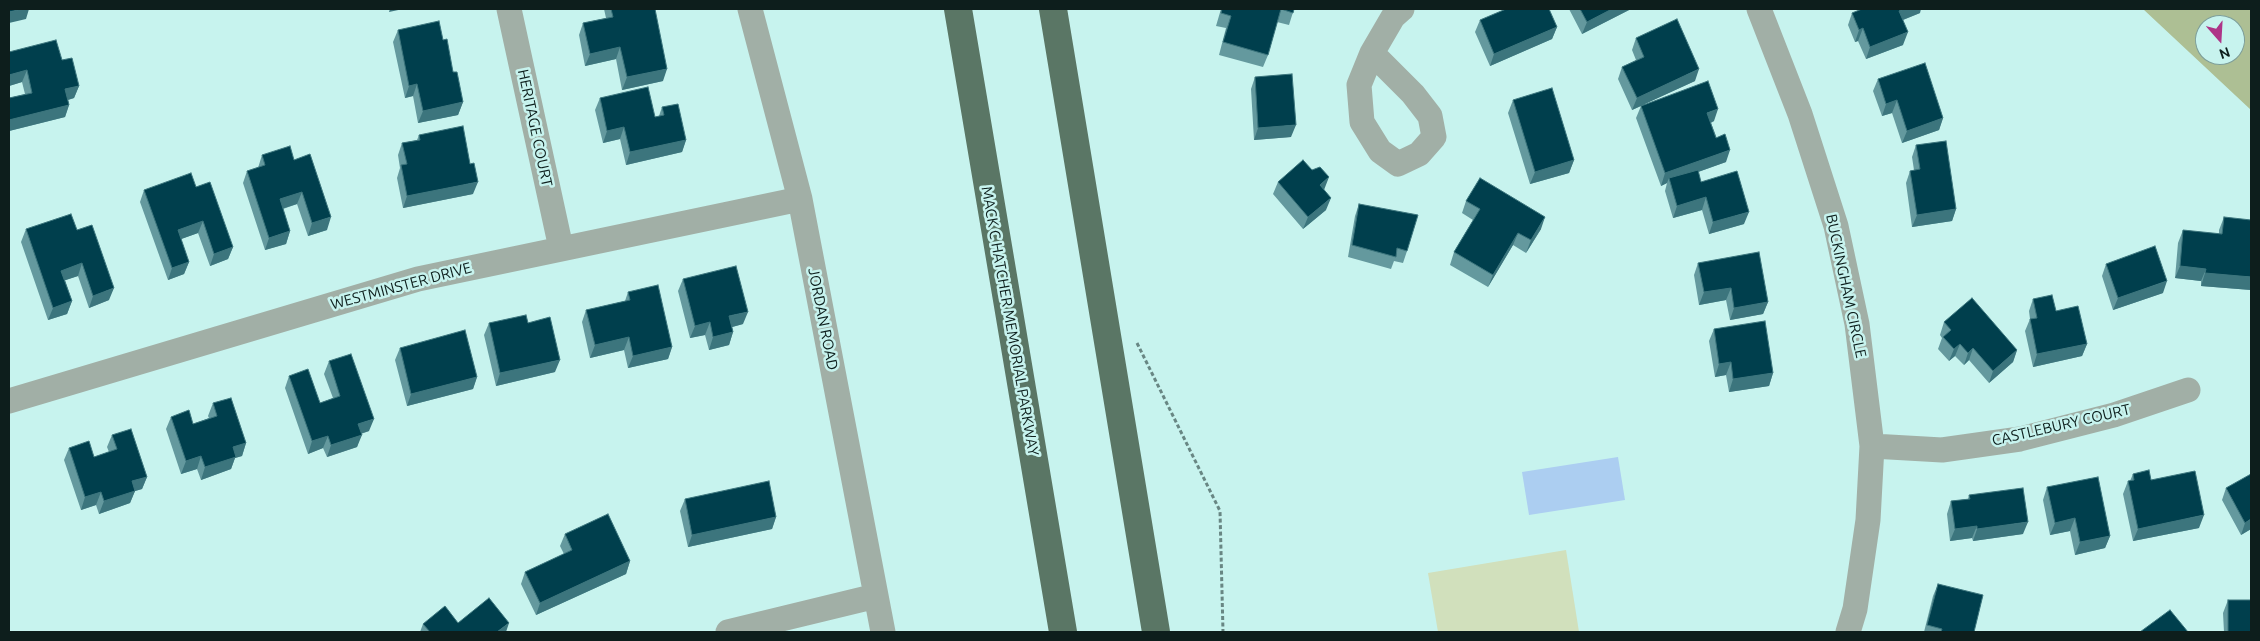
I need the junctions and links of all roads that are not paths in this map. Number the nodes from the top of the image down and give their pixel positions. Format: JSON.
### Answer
{"nodes":[{"id":1,"x":509,"y":9,"type":"edge"},
{"id":2,"x":750,"y":9,"type":"edge"},
{"id":3,"x":958,"y":9,"type":"edge"},
{"id":4,"x":1053,"y":9,"type":"edge"},
{"id":5,"x":1402,"y":9,"type":"edge"},
{"id":6,"x":1759,"y":9,"type":"edge"},
{"id":7,"x":1372,"y":53,"type":"dead end"},
{"id":8,"x":800,"y":199,"type":"junction"},
{"id":9,"x":561,"y":248,"type":"junction"},
{"id":10,"x":2188,"y":390,"type":"dead end"},
{"id":11,"x":9,"y":401,"type":"edge"},
{"id":12,"x":1872,"y":446,"type":"junction"},
{"id":13,"x":876,"y":596,"type":"junction"},
{"id":14,"x":728,"y":632,"type":"edge"},
{"id":15,"x":883,"y":632,"type":"edge"},
{"id":16,"x":1063,"y":632,"type":"edge"},
{"id":17,"x":1156,"y":632,"type":"edge"},
{"id":18,"x":1848,"y":632,"type":"edge"}],
"edges":[{"from":1,"to":9,"type":"street","name":"HERITAGE COURT"},
{"from":2,"to":8,"type":"street","name":"JORDAN ROAD"},
{"from":3,"to":16,"type":"highway","name":"MACK C HATCHER MEMORIAL PARKWAY"},
{"from":4,"to":17,"type":"highway"},
{"from":5,"to":7,"type":"street"},
{"from":6,"to":12,"type":"street","name":"BUCKINGHAM CIRCLE"},
{"from":8,"to":9,"type":"street","name":"WESTMINSTER DRIVE"},
{"from":8,"to":13,"type":"street","name":"JORDAN ROAD"},
{"from":9,"to":11,"type":"street","name":"WESTMINSTER DRIVE"},
{"from":10,"to":12,"type":"street","name":"CASTLEBURY COURT"},
{"from":12,"to":18,"type":"street","name":"BUCKINGHAM CIRCLE"},
{"from":13,"to":14,"type":"street"},
{"from":13,"to":15,"type":"street","name":"JORDAN ROAD"}]}
